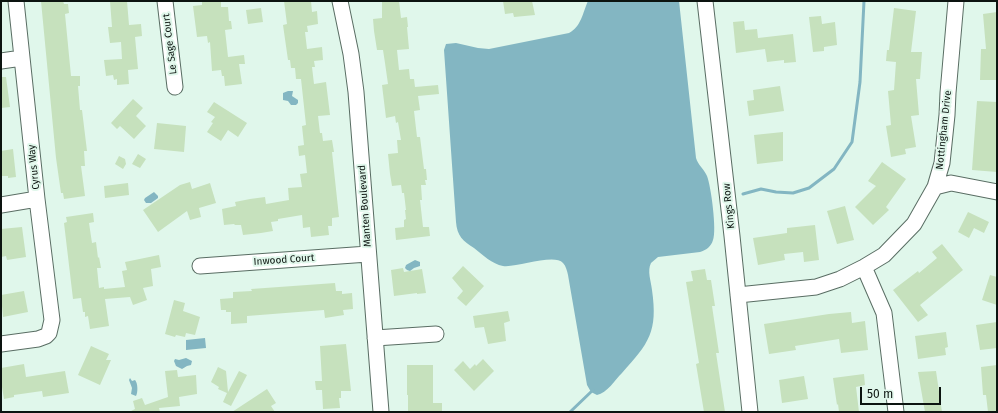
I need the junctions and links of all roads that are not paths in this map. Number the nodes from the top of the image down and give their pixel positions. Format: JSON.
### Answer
{"nodes":[{"id":1,"x":16,"y":1,"type":"edge"},
{"id":2,"x":165,"y":1,"type":"edge"},
{"id":3,"x":340,"y":1,"type":"edge"},
{"id":4,"x":705,"y":1,"type":"edge"},
{"id":5,"x":956,"y":1,"type":"edge"},
{"id":6,"x":22,"y":58,"type":"junction"},
{"id":7,"x":1,"y":61,"type":"edge"},
{"id":8,"x":175,"y":86,"type":"dead end"},
{"id":9,"x":935,"y":187,"type":"junction"},
{"id":10,"x":997,"y":192,"type":"edge"},
{"id":11,"x":37,"y":199,"type":"junction"},
{"id":12,"x":1,"y":205,"type":"edge"},
{"id":13,"x":368,"y":254,"type":"junction"},
{"id":14,"x":200,"y":266,"type":"dead end"},
{"id":15,"x":864,"y":267,"type":"junction"},
{"id":16,"x":738,"y":295,"type":"junction"},
{"id":17,"x":436,"y":334,"type":"dead end"},
{"id":18,"x":375,"y":338,"type":"junction"},
{"id":19,"x":1,"y":344,"type":"edge"},
{"id":20,"x":381,"y":412,"type":"edge"},
{"id":21,"x":750,"y":412,"type":"edge"},
{"id":22,"x":896,"y":412,"type":"edge"}],
"edges":[{"from":1,"to":6,"type":"street","name":"Cyrus Way"},
{"from":2,"to":8,"type":"street","name":"Le Sage Court"},
{"from":3,"to":13,"type":"street","name":"Manten Boulevard"},
{"from":4,"to":16,"type":"street","name":"Kings Row"},
{"from":5,"to":9,"type":"street","name":"Nottingham Drive"},
{"from":6,"to":7,"type":"street"},
{"from":6,"to":11,"type":"street","name":"Cyrus Way"},
{"from":9,"to":10,"type":"street"},
{"from":9,"to":15,"type":"street","name":"Nottingham Drive"},
{"from":11,"to":12,"type":"street"},
{"from":11,"to":19,"type":"street","name":"Cyrus Way"},
{"from":13,"to":14,"type":"street","name":"Inwood Court"},
{"from":13,"to":18,"type":"street","name":"Manten Boulevard"},
{"from":15,"to":16,"type":"street","name":"Nottingham Drive"},
{"from":15,"to":22,"type":"street"},
{"from":16,"to":21,"type":"street","name":"Kings Row"},
{"from":17,"to":18,"type":"street"},
{"from":18,"to":20,"type":"street","name":"Manten Boulevard"}]}
